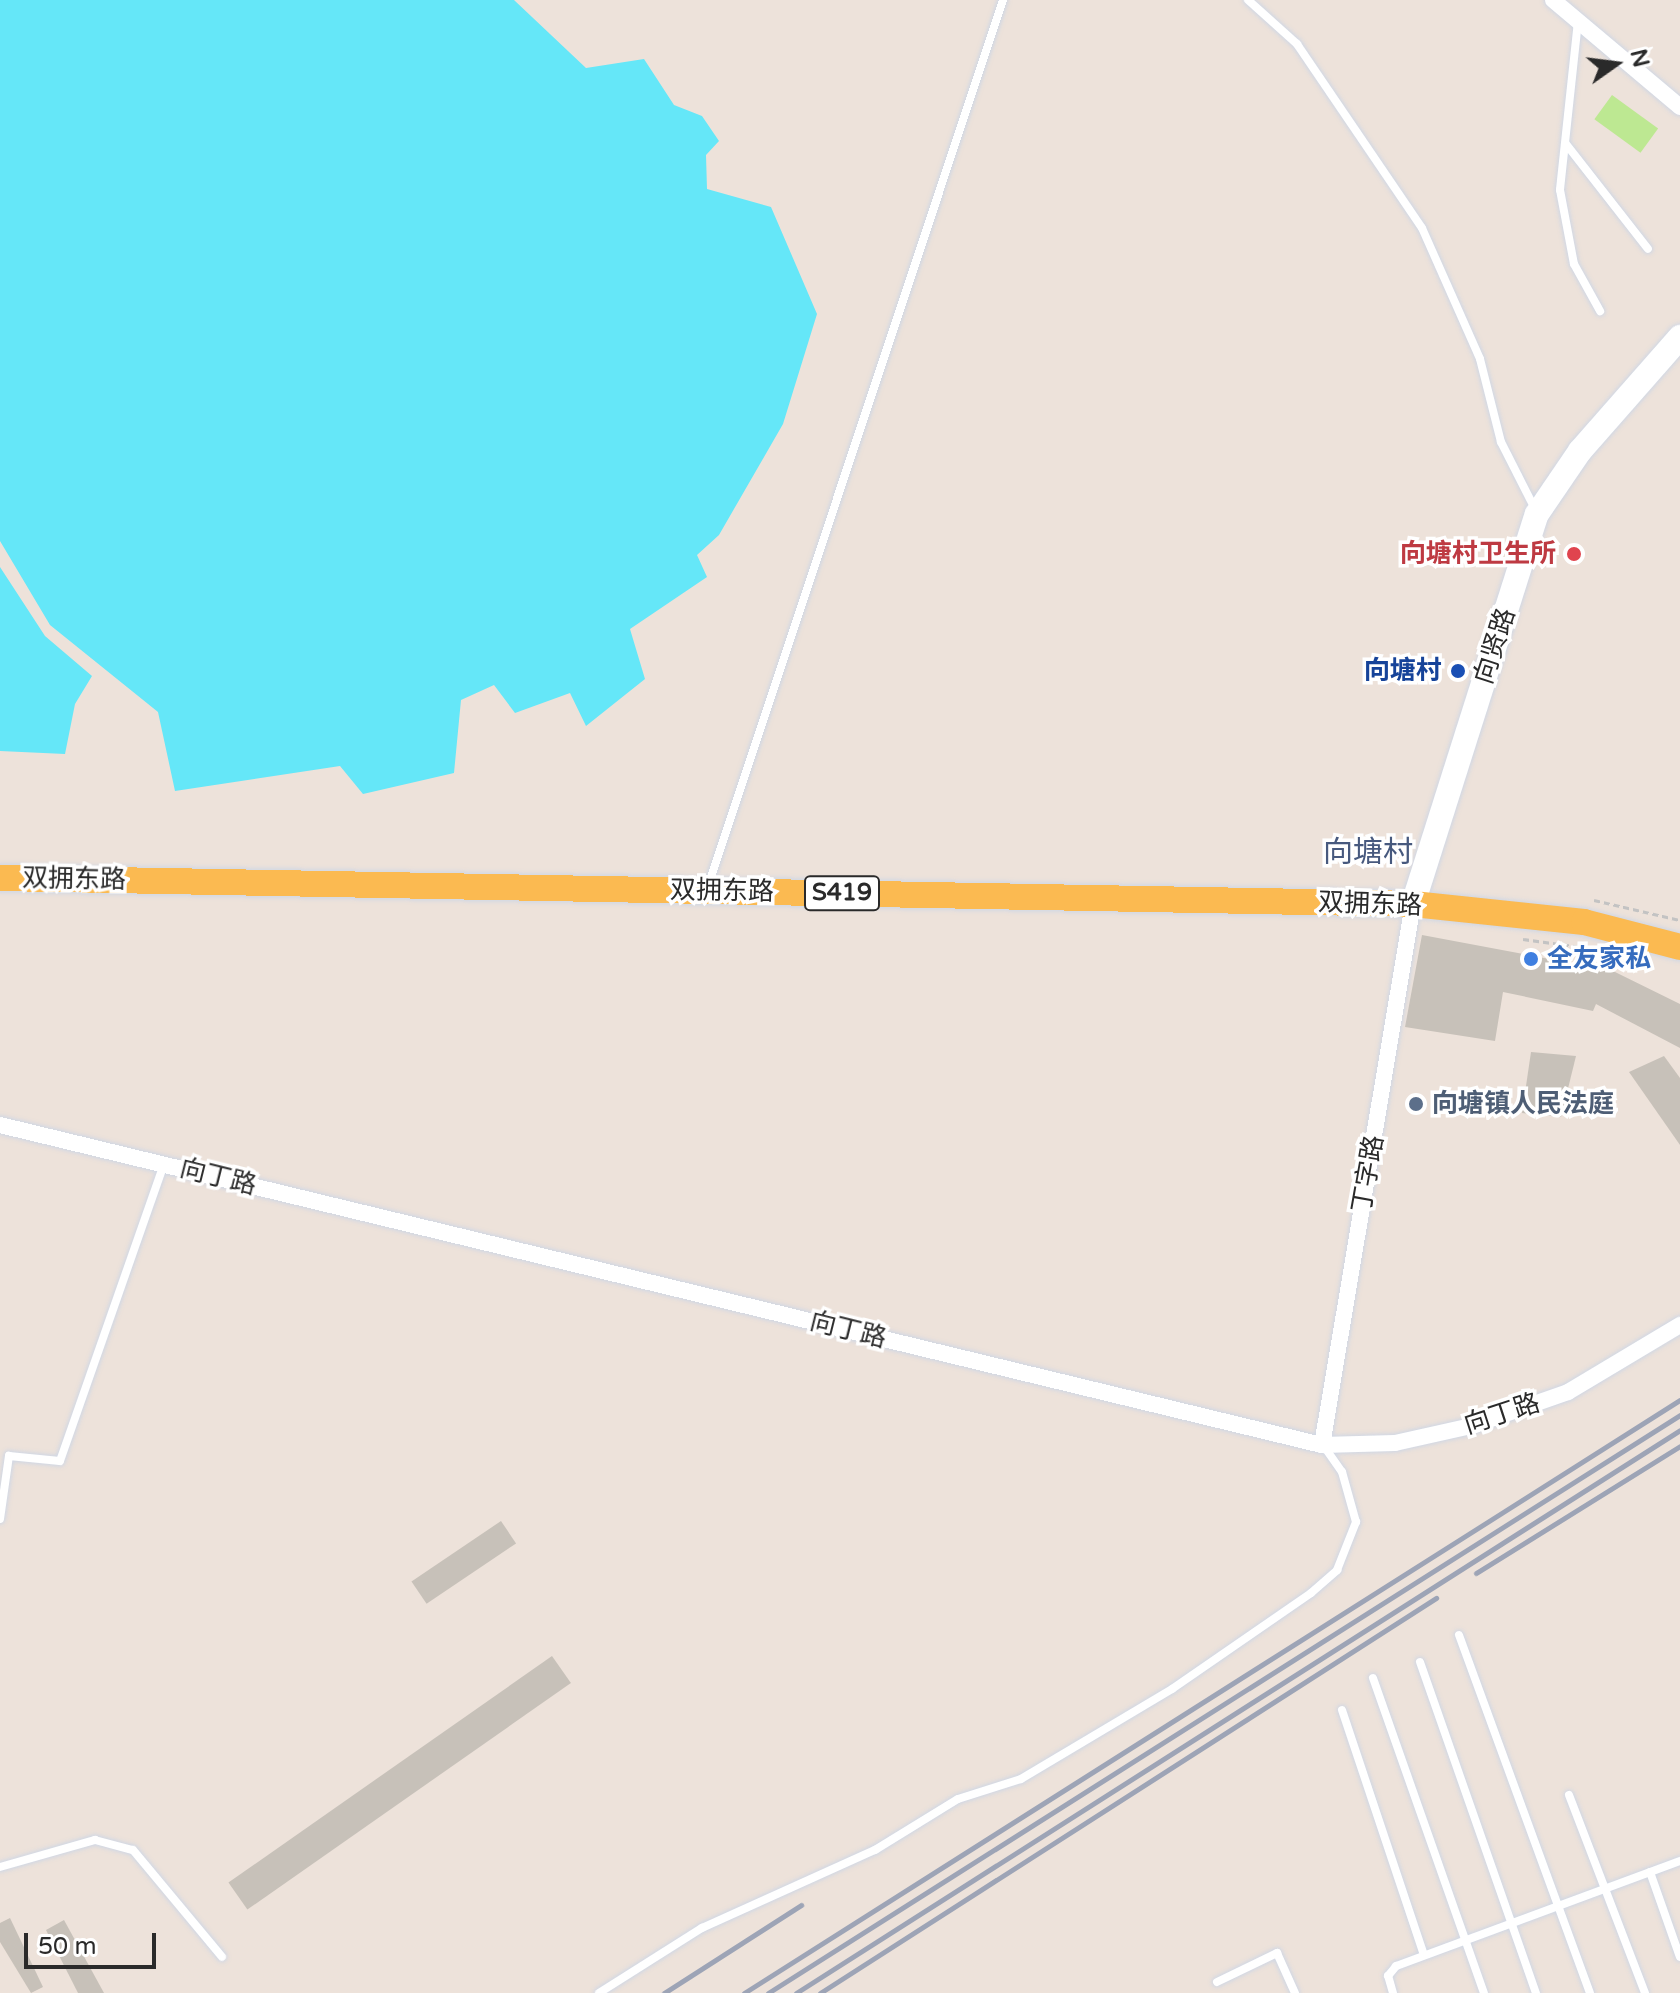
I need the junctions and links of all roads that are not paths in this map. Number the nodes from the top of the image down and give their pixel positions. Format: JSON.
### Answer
{"nodes":[{"id":1,"x":1003,"y":0,"type":"edge"},
{"id":2,"x":1248,"y":0,"type":"edge"},
{"id":3,"x":1553,"y":0,"type":"edge"},
{"id":4,"x":1578,"y":20,"type":"junction"},
{"id":5,"x":1680,"y":107,"type":"edge"},
{"id":6,"x":1565,"y":142,"type":"junction"},
{"id":7,"x":1648,"y":249,"type":"dead end"},
{"id":8,"x":1600,"y":311,"type":"dead end"},
{"id":9,"x":1680,"y":337,"type":"edge"},
{"id":10,"x":1537,"y":514,"type":"junction"},
{"id":11,"x":0,"y":878,"type":"edge"},
{"id":12,"x":706,"y":891,"type":"junction"},
{"id":13,"x":1413,"y":904,"type":"junction"},
{"id":14,"x":1680,"y":947,"type":"edge"},
{"id":15,"x":0,"y":1125,"type":"edge"},
{"id":16,"x":164,"y":1164,"type":"junction"},
{"id":17,"x":1680,"y":1325,"type":"edge"},
{"id":18,"x":1322,"y":1445,"type":"junction"},
{"id":19,"x":0,"y":1519,"type":"edge"},
{"id":20,"x":1459,"y":1635,"type":"dead end"},
{"id":21,"x":1420,"y":1662,"type":"dead end"},
{"id":22,"x":1373,"y":1678,"type":"dead end"},
{"id":23,"x":1342,"y":1710,"type":"dead end"},
{"id":24,"x":1569,"y":1795,"type":"dead end"},
{"id":25,"x":1680,"y":1861,"type":"edge"},
{"id":26,"x":0,"y":1867,"type":"edge"},
{"id":27,"x":1650,"y":1872,"type":"junction"},
{"id":28,"x":1604,"y":1889,"type":"junction"},
{"id":29,"x":1553,"y":1908,"type":"junction"},
{"id":30,"x":1510,"y":1924,"type":"junction"},
{"id":31,"x":1465,"y":1940,"type":"junction"},
{"id":32,"x":1424,"y":1955,"type":"junction"},
{"id":33,"x":222,"y":1957,"type":"dead end"},
{"id":34,"x":1680,"y":1957,"type":"edge"},
{"id":35,"x":1217,"y":1982,"type":"dead end"},
{"id":36,"x":599,"y":1993,"type":"edge"},
{"id":37,"x":1295,"y":1993,"type":"edge"},
{"id":38,"x":1393,"y":1993,"type":"edge"},
{"id":39,"x":1484,"y":1993,"type":"edge"},
{"id":40,"x":1536,"y":1993,"type":"edge"},
{"id":41,"x":1590,"y":1993,"type":"edge"},
{"id":42,"x":1645,"y":1993,"type":"edge"}],
"edges":[{"from":1,"to":12,"type":"lane"},
{"from":2,"to":10,"type":"lane"},
{"from":3,"to":4,"type":"street"},
{"from":4,"to":5,"type":"street"},
{"from":4,"to":6,"type":"lane"},
{"from":6,"to":7,"type":"lane"},
{"from":6,"to":8,"type":"lane"},
{"from":9,"to":10,"type":"street","name":"向贤路"},
{"from":10,"to":13,"type":"street","name":"向贤路"},
{"from":11,"to":12,"type":"main road","name":"双拥东路","number":"S419"},
{"from":12,"to":13,"type":"main road","name":"双拥东路","number":"S419"},
{"from":13,"to":14,"type":"main road","name":"双拥东路","number":"S419"},
{"from":13,"to":18,"type":"street","name":"丁字路"},
{"from":15,"to":16,"type":"street","name":"向丁路"},
{"from":16,"to":18,"type":"street","name":"向丁路"},
{"from":16,"to":19,"type":"lane"},
{"from":17,"to":18,"type":"street","name":"向丁路"},
{"from":18,"to":36,"type":"lane"},
{"from":20,"to":29,"type":"lane"},
{"from":21,"to":30,"type":"lane"},
{"from":22,"to":31,"type":"lane"},
{"from":23,"to":32,"type":"lane"},
{"from":24,"to":28,"type":"lane"},
{"from":25,"to":27,"type":"lane"},
{"from":26,"to":33,"type":"lane"},
{"from":27,"to":28,"type":"lane"},
{"from":27,"to":34,"type":"lane"},
{"from":28,"to":29,"type":"lane"},
{"from":28,"to":42,"type":"lane"},
{"from":29,"to":30,"type":"lane"},
{"from":29,"to":41,"type":"lane"},
{"from":30,"to":31,"type":"lane"},
{"from":30,"to":40,"type":"lane"},
{"from":31,"to":32,"type":"lane"},
{"from":31,"to":39,"type":"lane"},
{"from":32,"to":38,"type":"lane"},
{"from":35,"to":37,"type":"lane"}]}
